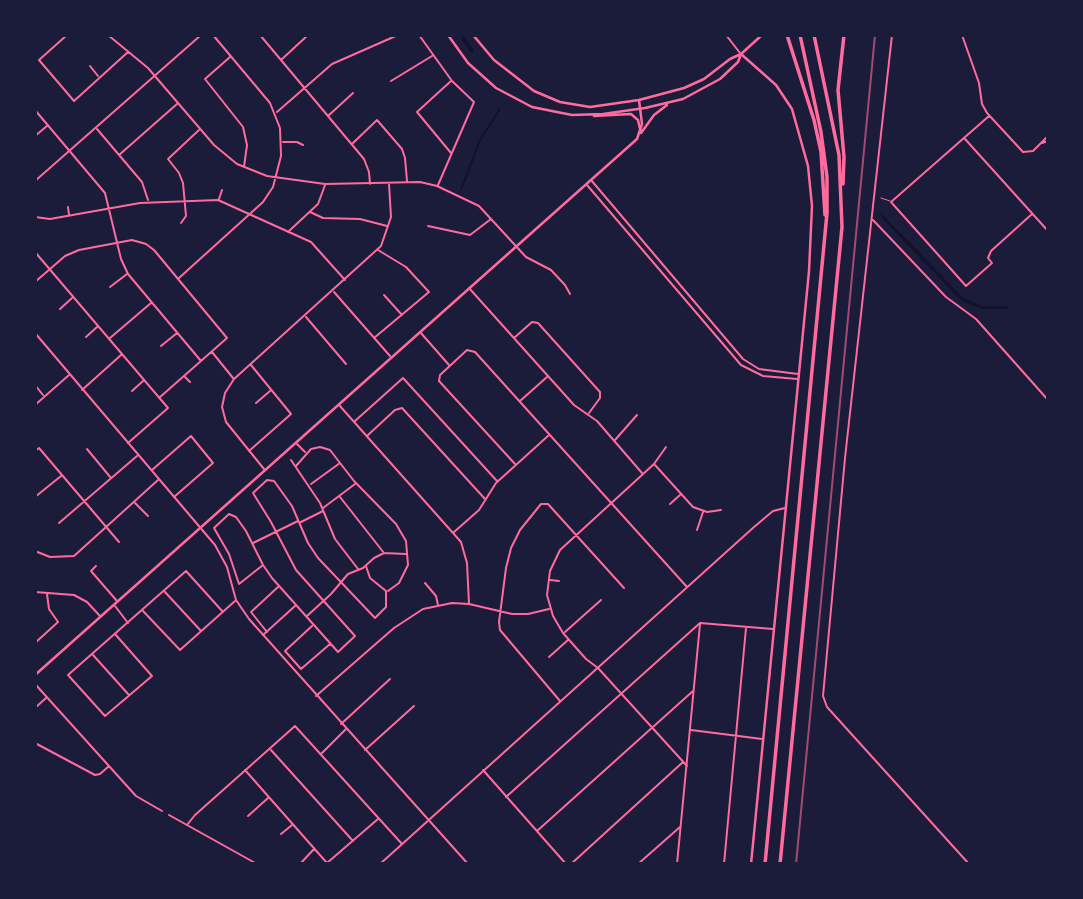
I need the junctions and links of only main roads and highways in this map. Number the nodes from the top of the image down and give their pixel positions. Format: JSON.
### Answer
{"nodes":[{"id":1,"x":448,"y":35,"type":"edge"},
{"id":2,"x":472,"y":35,"type":"edge"},
{"id":3,"x":762,"y":35,"type":"edge"},
{"id":4,"x":787,"y":35,"type":"edge"},
{"id":5,"x":800,"y":35,"type":"edge"},
{"id":6,"x":814,"y":35,"type":"edge"},
{"id":7,"x":844,"y":35,"type":"edge"},
{"id":8,"x":741,"y":54,"type":"junction"},
{"id":9,"x":639,"y":100,"type":"junction"},
{"id":10,"x":674,"y":102,"type":"junction"},
{"id":11,"x":640,"y":108,"type":"junction"},
{"id":12,"x":587,"y":115,"type":"junction"},
{"id":13,"x":641,"y":133,"type":"junction"},
{"id":14,"x":842,"y":197,"type":"junction"},
{"id":15,"x":826,"y":234,"type":"junction"},
{"id":16,"x":35,"y":675,"type":"edge"},
{"id":17,"x":751,"y":864,"type":"edge"},
{"id":18,"x":765,"y":864,"type":"edge"},
{"id":19,"x":780,"y":864,"type":"edge"}],
"edges":[{"from":1,"to":12,"type":"main road"},
{"from":2,"to":9,"type":"main road"},
{"from":3,"to":8,"type":"main road"},
{"from":4,"to":15,"type":"highway"},
{"from":5,"to":15,"type":"highway"},
{"from":6,"to":14,"type":"highway"},
{"from":7,"to":14,"type":"highway"},
{"from":8,"to":9,"type":"main road"},
{"from":8,"to":10,"type":"main road"},
{"from":8,"to":17,"type":"main road"},
{"from":9,"to":11,"type":"main road"},
{"from":10,"to":11,"type":"main road"},
{"from":10,"to":13,"type":"main road"},
{"from":11,"to":12,"type":"main road"},
{"from":11,"to":13,"type":"main road"},
{"from":12,"to":13,"type":"main road"},
{"from":13,"to":16,"type":"main road"},
{"from":14,"to":19,"type":"highway"},
{"from":15,"to":18,"type":"highway"}]}
